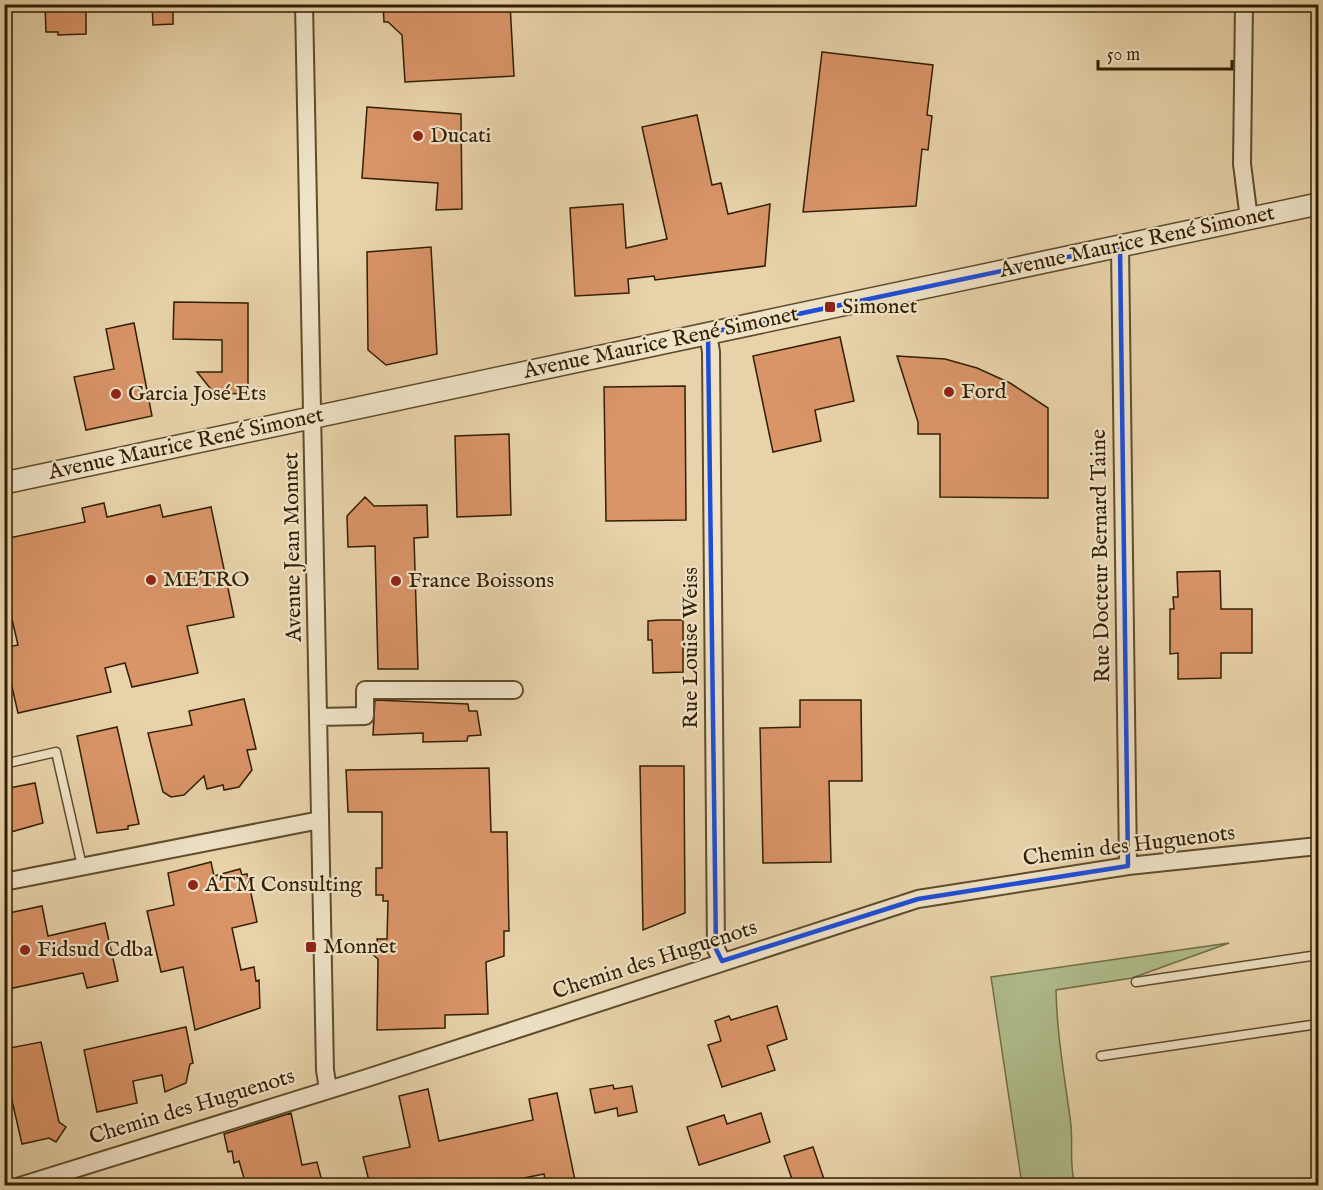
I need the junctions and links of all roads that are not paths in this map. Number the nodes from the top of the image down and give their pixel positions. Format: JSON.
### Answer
{"nodes":[{"id":1,"x":304,"y":4,"type":"edge"},
{"id":2,"x":1244,"y":4,"type":"edge"},
{"id":3,"x":1318,"y":204,"type":"edge"},
{"id":4,"x":1249,"y":219,"type":"junction"},
{"id":5,"x":1120,"y":246,"type":"junction"},
{"id":6,"x":708,"y":333,"type":"junction"},
{"id":7,"x":312,"y":417,"type":"junction"},
{"id":8,"x":4,"y":483,"type":"edge"},
{"id":9,"x":514,"y":690,"type":"dead end"},
{"id":10,"x":318,"y":717,"type":"junction"},
{"id":11,"x":4,"y":764,"type":"edge"},
{"id":12,"x":320,"y":820,"type":"junction"},
{"id":13,"x":1318,"y":846,"type":"edge"},
{"id":14,"x":82,"y":866,"type":"junction"},
{"id":15,"x":1128,"y":866,"type":"junction"},
{"id":16,"x":4,"y":882,"type":"edge"},
{"id":17,"x":1318,"y":955,"type":"edge"},
{"id":18,"x":722,"y":961,"type":"junction"},
{"id":19,"x":1136,"y":982,"type":"dead end"},
{"id":20,"x":1318,"y":1024,"type":"edge"},
{"id":21,"x":1101,"y":1056,"type":"dead end"},
{"id":22,"x":328,"y":1089,"type":"junction"},
{"id":23,"x":20,"y":1185,"type":"edge"}],
"edges":[{"from":1,"to":7,"type":"street","name":"Avenue Jean Monnet"},
{"from":2,"to":4,"type":"street"},
{"from":3,"to":4,"type":"street","name":"Avenue Maurice René Simonet"},
{"from":4,"to":5,"type":"street","name":"Avenue Maurice René Simonet"},
{"from":5,"to":6,"type":"street","name":"Avenue Maurice René Simonet"},
{"from":5,"to":15,"type":"street","name":"Rue Docteur Bernard Taine"},
{"from":6,"to":7,"type":"street","name":"Avenue Maurice René Simonet"},
{"from":6,"to":18,"type":"street","name":"Rue Louise Weiss"},
{"from":7,"to":8,"type":"street","name":"Avenue Maurice René Simonet"},
{"from":7,"to":10,"type":"street","name":"Avenue Jean Monnet"},
{"from":9,"to":10,"type":"street"},
{"from":10,"to":12,"type":"street","name":"Avenue Jean Monnet"},
{"from":11,"to":14,"type":"lane"},
{"from":12,"to":14,"type":"street"},
{"from":12,"to":22,"type":"street","name":"Avenue Jean Monnet"},
{"from":13,"to":15,"type":"street","name":"Chemin des Huguenots"},
{"from":14,"to":16,"type":"street"},
{"from":15,"to":18,"type":"street","name":"Chemin des Huguenots"},
{"from":17,"to":19,"type":"lane"},
{"from":18,"to":22,"type":"street","name":"Chemin des Huguenots"},
{"from":20,"to":21,"type":"lane"},
{"from":22,"to":23,"type":"street","name":"Chemin des Huguenots"}]}
